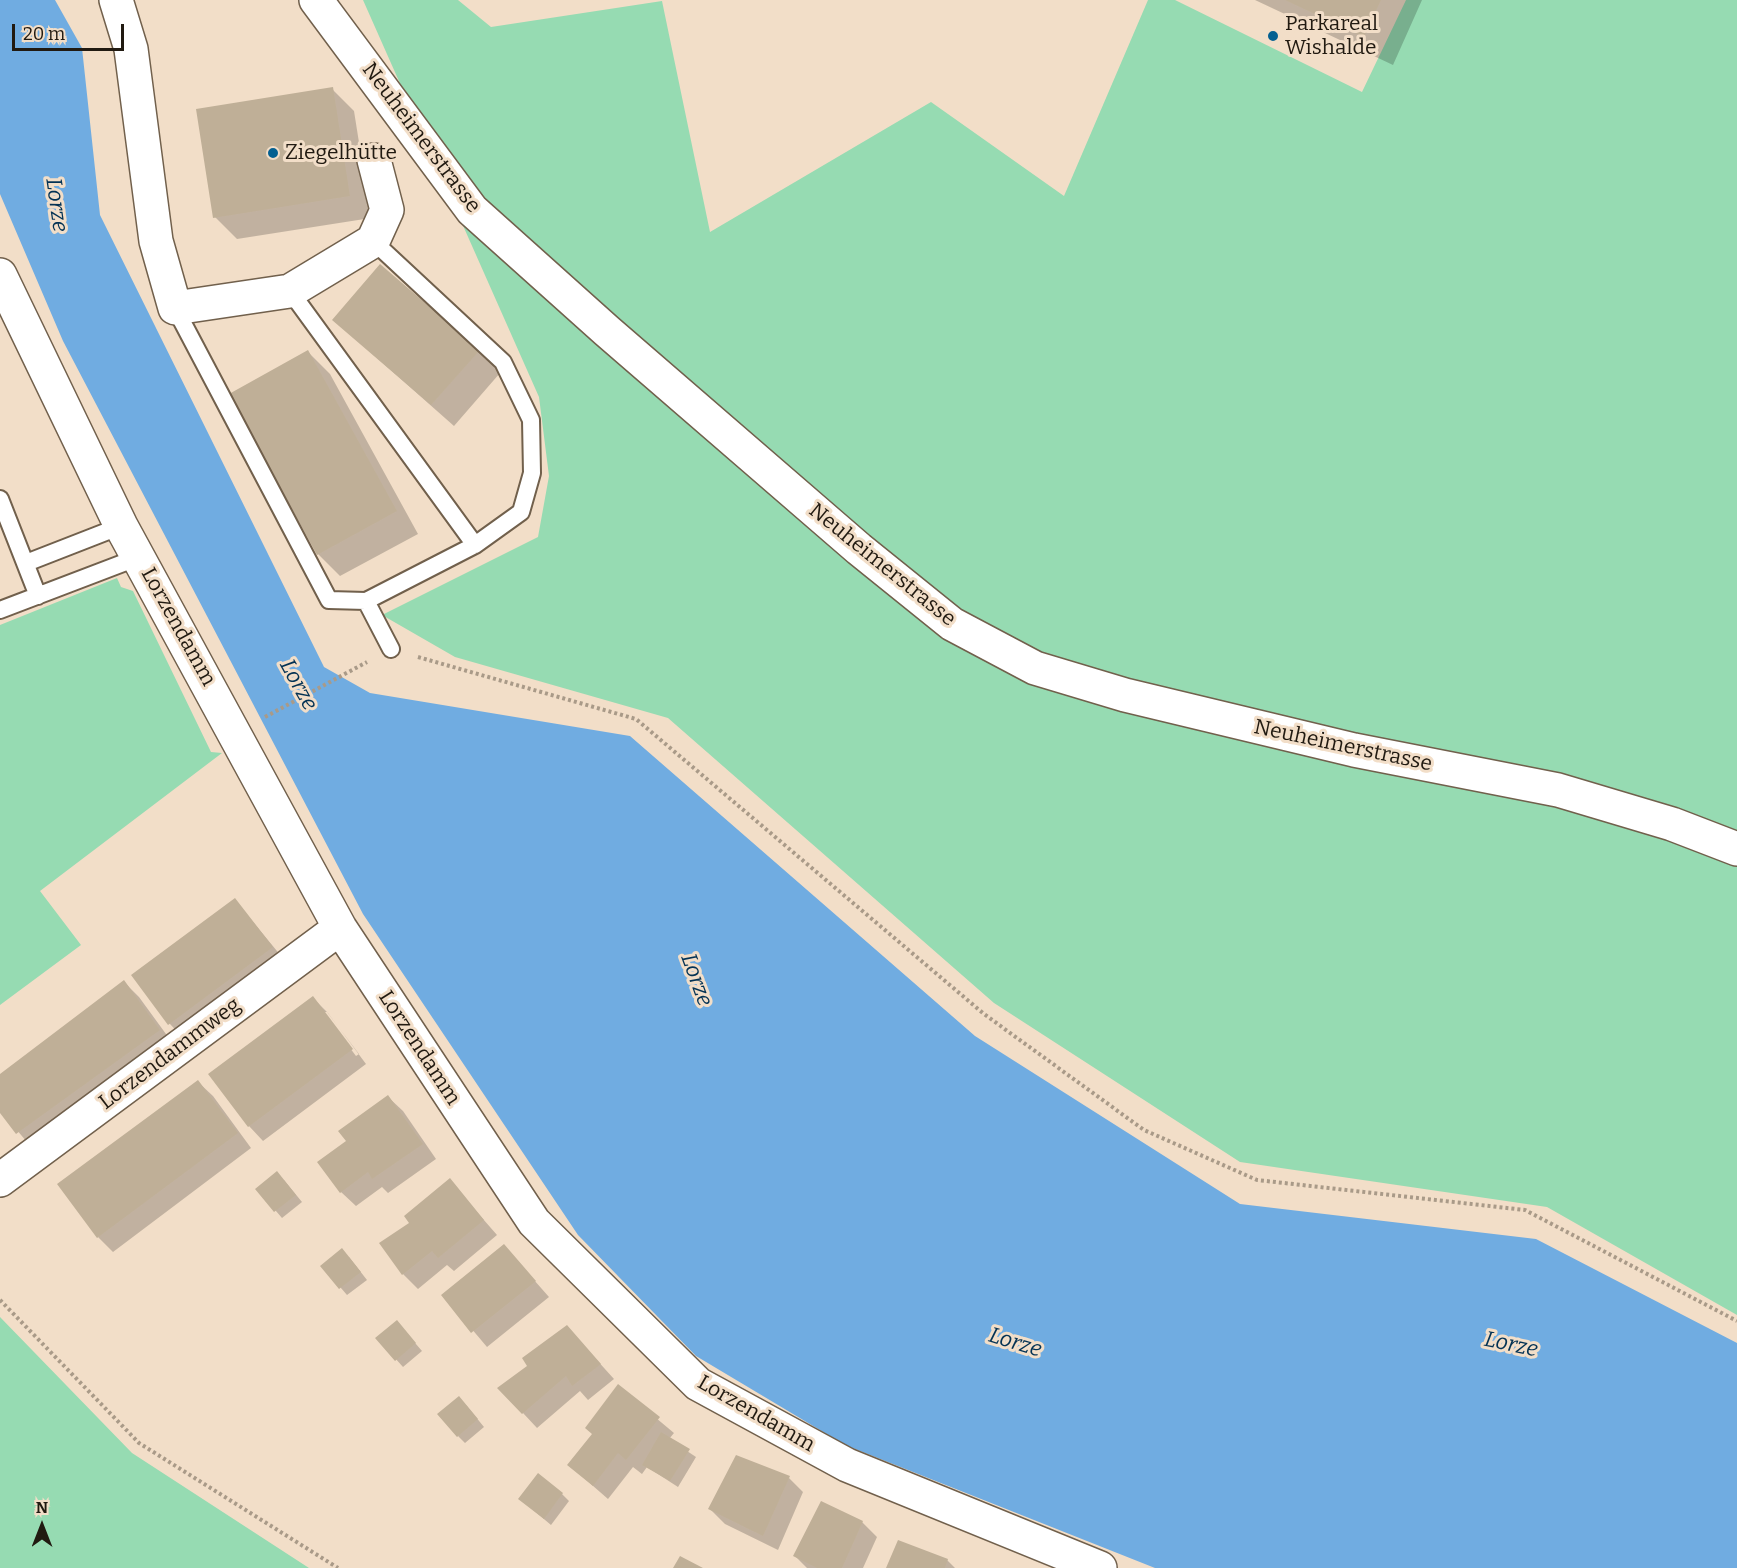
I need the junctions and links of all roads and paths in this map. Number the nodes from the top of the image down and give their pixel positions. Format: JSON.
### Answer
{"nodes":[{"id":1,"x":116,"y":0,"type":"edge"},
{"id":2,"x":316,"y":0,"type":"edge"},
{"id":3,"x":374,"y":160,"type":"dead end"},
{"id":4,"x":373,"y":241,"type":"junction"},
{"id":5,"x":0,"y":275,"type":"edge"},
{"id":6,"x":290,"y":291,"type":"junction"},
{"id":7,"x":175,"y":308,"type":"junction"},
{"id":8,"x":0,"y":499,"type":"edge"},
{"id":9,"x":121,"y":525,"type":"junction"},
{"id":10,"x":475,"y":545,"type":"junction"},
{"id":11,"x":139,"y":557,"type":"junction"},
{"id":12,"x":26,"y":563,"type":"junction"},
{"id":13,"x":38,"y":596,"type":"junction"},
{"id":14,"x":366,"y":601,"type":"junction"},
{"id":15,"x":0,"y":610,"type":"edge"},
{"id":16,"x":392,"y":649,"type":"junction"},
{"id":17,"x":235,"y":733,"type":"junction"},
{"id":18,"x":1737,"y":849,"type":"edge"},
{"id":19,"x":340,"y":928,"type":"junction"},
{"id":20,"x":0,"y":1180,"type":"edge"},
{"id":21,"x":0,"y":1300,"type":"edge"},
{"id":22,"x":1737,"y":1321,"type":"edge"},
{"id":23,"x":338,"y":1568,"type":"edge"},
{"id":24,"x":1100,"y":1568,"type":"edge"}],
"edges":[{"from":1,"to":7,"type":"street"},
{"from":2,"to":18,"type":"street","name":"Neuheimerstrasse"},
{"from":3,"to":4,"type":"street"},
{"from":4,"to":6,"type":"street"},
{"from":4,"to":10,"type":"lane"},
{"from":5,"to":9,"type":"street","name":"Lorzendamm"},
{"from":6,"to":7,"type":"street"},
{"from":6,"to":10,"type":"lane"},
{"from":7,"to":14,"type":"lane"},
{"from":8,"to":12,"type":"lane"},
{"from":9,"to":11,"type":"street","name":"Lorzendamm"},
{"from":9,"to":12,"type":"lane"},
{"from":10,"to":14,"type":"lane"},
{"from":11,"to":13,"type":"lane"},
{"from":11,"to":17,"type":"street","name":"Lorzendamm"},
{"from":12,"to":13,"type":"lane"},
{"from":13,"to":15,"type":"lane"},
{"from":14,"to":16,"type":"lane"},
{"from":16,"to":17,"type":"path"},
{"from":16,"to":22,"type":"path"},
{"from":17,"to":19,"type":"street","name":"Lorzendamm"},
{"from":19,"to":20,"type":"street","name":"Lorzendammweg"},
{"from":19,"to":24,"type":"street","name":"Lorzendamm"},
{"from":21,"to":23,"type":"path"}]}
